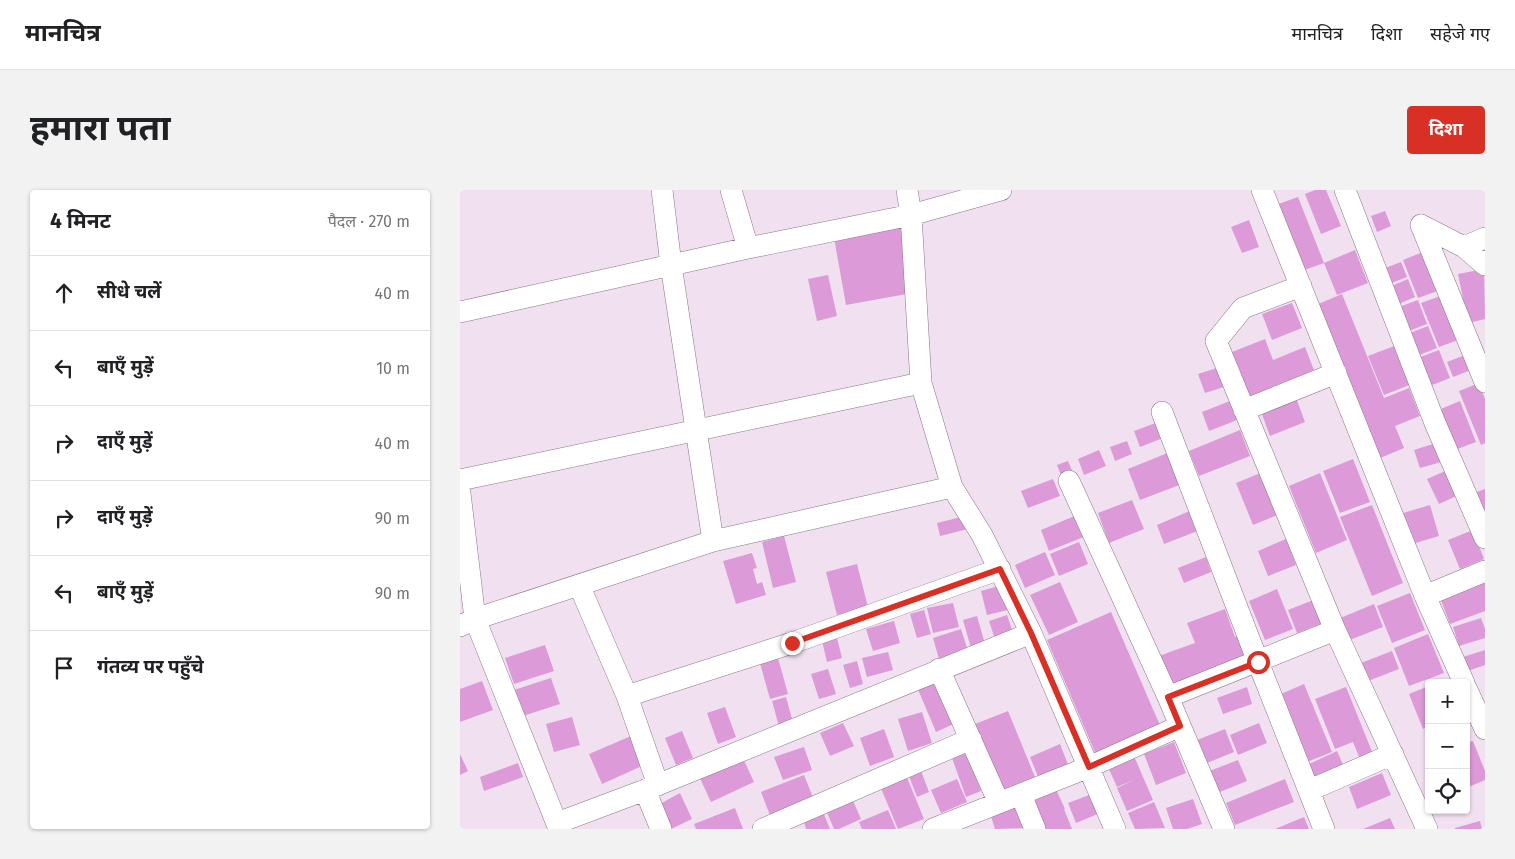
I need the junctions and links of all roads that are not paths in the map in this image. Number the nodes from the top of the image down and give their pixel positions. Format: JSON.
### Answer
{"nodes":[{"id":1,"x":662,"y":190,"type":"edge"},
{"id":2,"x":731,"y":190,"type":"edge"},
{"id":3,"x":907,"y":190,"type":"edge"},
{"id":4,"x":1001,"y":190,"type":"edge"},
{"id":5,"x":1262,"y":190,"type":"edge"},
{"id":6,"x":1346,"y":190,"type":"edge"},
{"id":7,"x":912,"y":215,"type":"junction"},
{"id":8,"x":1485,"y":238,"type":"edge"},
{"id":9,"x":1464,"y":247,"type":"junction"},
{"id":10,"x":748,"y":248,"type":"junction"},
{"id":11,"x":671,"y":265,"type":"junction"},
{"id":12,"x":1485,"y":265,"type":"edge"},
{"id":13,"x":1301,"y":286,"type":"junction"},
{"id":14,"x":460,"y":312,"type":"edge"},
{"id":15,"x":1336,"y":373,"type":"junction"},
{"id":16,"x":1485,"y":382,"type":"edge"},
{"id":17,"x":921,"y":383,"type":"junction"},
{"id":18,"x":1244,"y":410,"type":"junction"},
{"id":19,"x":1162,"y":412,"type":"dead end"},
{"id":20,"x":696,"y":431,"type":"junction"},
{"id":21,"x":460,"y":480,"type":"edge"},
{"id":22,"x":1069,"y":481,"type":"dead end"},
{"id":23,"x":952,"y":487,"type":"junction"},
{"id":24,"x":460,"y":492,"type":"edge"},
{"id":25,"x":1485,"y":538,"type":"edge"},
{"id":26,"x":713,"y":541,"type":"junction"},
{"id":27,"x":1000,"y":569,"type":"junction"},
{"id":28,"x":1485,"y":571,"type":"edge"},
{"id":29,"x":579,"y":585,"type":"junction"},
{"id":30,"x":1424,"y":596,"type":"junction"},
{"id":31,"x":467,"y":623,"type":"edge"},
{"id":32,"x":1335,"y":630,"type":"junction"},
{"id":33,"x":1031,"y":633,"type":"junction"},
{"id":34,"x":1258,"y":662,"type":"junction"},
{"id":35,"x":939,"y":669,"type":"junction"},
{"id":36,"x":1462,"y":679,"type":"edge"},
{"id":37,"x":626,"y":696,"type":"junction"},
{"id":38,"x":1470,"y":696,"type":"edge"},
{"id":39,"x":1168,"y":697,"type":"junction"},
{"id":40,"x":1484,"y":722,"type":"edge"},
{"id":41,"x":1180,"y":726,"type":"junction"},
{"id":42,"x":971,"y":739,"type":"junction"},
{"id":43,"x":1392,"y":754,"type":"junction"},
{"id":44,"x":1089,"y":767,"type":"junction"},
{"id":45,"x":652,"y":787,"type":"junction"},
{"id":46,"x":1310,"y":790,"type":"junction"},
{"id":47,"x":1021,"y":795,"type":"junction"},
{"id":48,"x":999,"y":803,"type":"junction"},
{"id":49,"x":980,"y":820,"type":"edge"},
{"id":50,"x":558,"y":826,"type":"edge"},
{"id":51,"x":661,"y":829,"type":"edge"},
{"id":52,"x":763,"y":829,"type":"edge"},
{"id":53,"x":933,"y":829,"type":"edge"},
{"id":54,"x":1035,"y":829,"type":"edge"},
{"id":55,"x":1115,"y":829,"type":"edge"},
{"id":56,"x":1224,"y":829,"type":"edge"},
{"id":57,"x":1324,"y":829,"type":"edge"},
{"id":58,"x":1427,"y":829,"type":"edge"}],
"edges":[{"from":1,"to":11,"type":"street"},
{"from":2,"to":10,"type":"street"},
{"from":3,"to":7,"type":"street"},
{"from":4,"to":7,"type":"street"},
{"from":5,"to":13,"type":"street"},
{"from":6,"to":25,"type":"street"},
{"from":7,"to":10,"type":"street"},
{"from":7,"to":17,"type":"street"},
{"from":8,"to":9,"type":"street"},
{"from":9,"to":12,"type":"street"},
{"from":9,"to":16,"type":"street"},
{"from":10,"to":11,"type":"street"},
{"from":11,"to":14,"type":"street"},
{"from":11,"to":20,"type":"street"},
{"from":13,"to":15,"type":"street"},
{"from":13,"to":18,"type":"street"},
{"from":15,"to":18,"type":"street"},
{"from":15,"to":30,"type":"street"},
{"from":17,"to":20,"type":"street"},
{"from":17,"to":23,"type":"street"},
{"from":18,"to":32,"type":"street"},
{"from":19,"to":34,"type":"street"},
{"from":20,"to":21,"type":"street"},
{"from":20,"to":26,"type":"street"},
{"from":22,"to":39,"type":"street"},
{"from":23,"to":26,"type":"street"},
{"from":23,"to":27,"type":"street"},
{"from":24,"to":31,"type":"street"},
{"from":26,"to":29,"type":"street"},
{"from":27,"to":33,"type":"street"},
{"from":27,"to":37,"type":"street"},
{"from":28,"to":30,"type":"street"},
{"from":29,"to":31,"type":"street"},
{"from":29,"to":37,"type":"street"},
{"from":30,"to":36,"type":"street"},
{"from":31,"to":50,"type":"street"},
{"from":32,"to":34,"type":"street"},
{"from":32,"to":43,"type":"street"},
{"from":33,"to":35,"type":"street"},
{"from":33,"to":44,"type":"street"},
{"from":34,"to":39,"type":"street"},
{"from":34,"to":46,"type":"street"},
{"from":35,"to":42,"type":"street"},
{"from":35,"to":45,"type":"street"},
{"from":37,"to":45,"type":"street"},
{"from":38,"to":40,"type":"street"},
{"from":39,"to":41,"type":"street"},
{"from":41,"to":44,"type":"street"},
{"from":41,"to":56,"type":"street"},
{"from":42,"to":48,"type":"street"},
{"from":42,"to":52,"type":"street"},
{"from":43,"to":46,"type":"street"},
{"from":43,"to":58,"type":"street"},
{"from":44,"to":47,"type":"street"},
{"from":44,"to":55,"type":"street"},
{"from":45,"to":50,"type":"street"},
{"from":45,"to":51,"type":"street"},
{"from":46,"to":57,"type":"street"},
{"from":47,"to":48,"type":"street"},
{"from":47,"to":54,"type":"street"},
{"from":48,"to":49,"type":"street"},
{"from":49,"to":53,"type":"street"}]}
